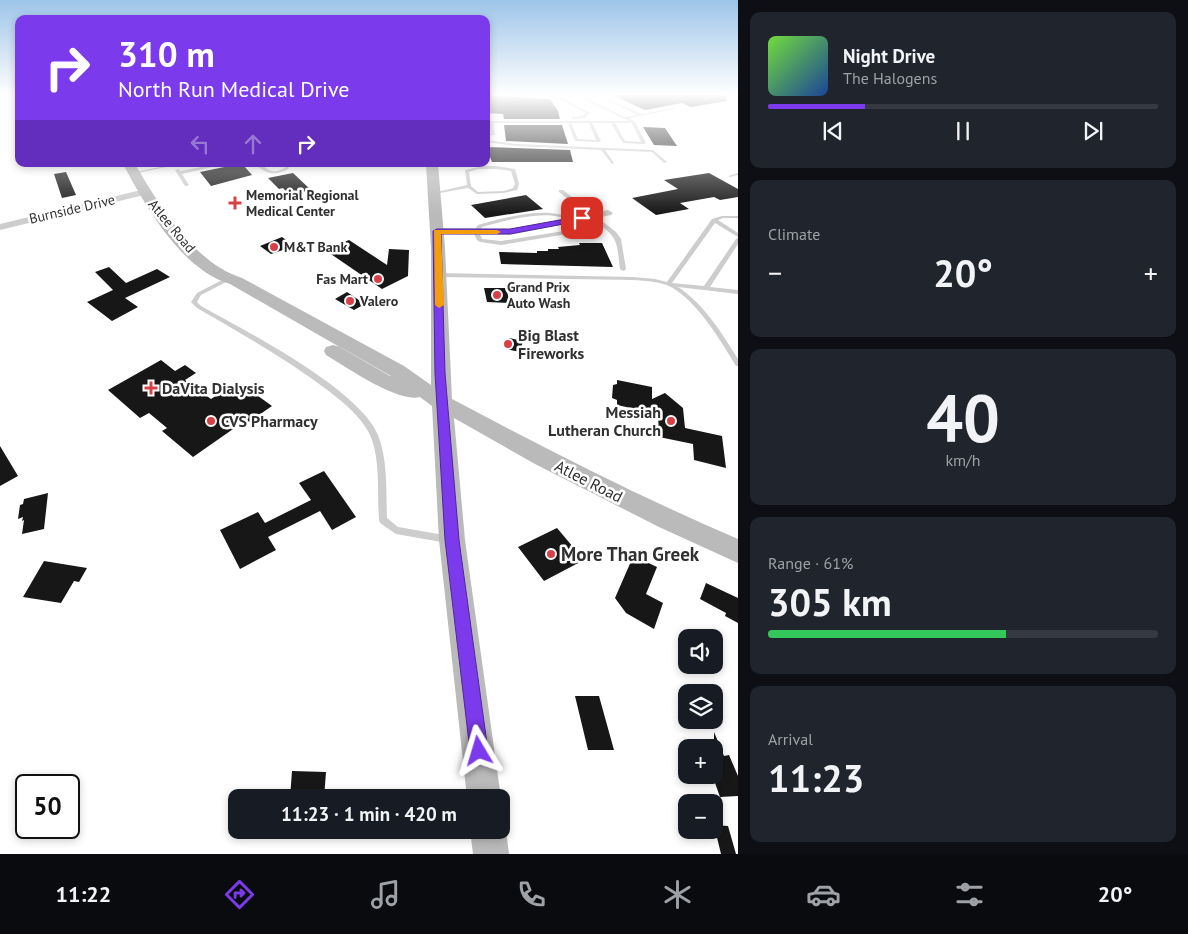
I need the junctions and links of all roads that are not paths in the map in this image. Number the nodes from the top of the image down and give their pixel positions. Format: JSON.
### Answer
{"nodes":[{"id":1,"x":574,"y":135,"type":"edge"},
{"id":2,"x":596,"y":135,"type":"edge"},
{"id":3,"x":620,"y":135,"type":"edge"},
{"id":4,"x":640,"y":135,"type":"edge"},
{"id":5,"x":490,"y":142,"type":"edge"},
{"id":6,"x":602,"y":149,"type":"junction"},
{"id":7,"x":664,"y":162,"type":"dead end"},
{"id":8,"x":612,"y":163,"type":"dead end"},
{"id":9,"x":177,"y":167,"type":"edge"},
{"id":10,"x":208,"y":167,"type":"edge"},
{"id":11,"x":260,"y":167,"type":"edge"},
{"id":12,"x":286,"y":167,"type":"edge"},
{"id":13,"x":432,"y":167,"type":"edge"},
{"id":14,"x":131,"y":168,"type":"edge"},
{"id":15,"x":179,"y":173,"type":"junction"},
{"id":16,"x":738,"y":174,"type":"edge"},
{"id":17,"x":730,"y":176,"type":"dead end"},
{"id":18,"x":187,"y":184,"type":"dead end"},
{"id":19,"x":469,"y":186,"type":"junction"},
{"id":20,"x":561,"y":191,"type":"dead end"},
{"id":21,"x":145,"y":192,"type":"junction"},
{"id":22,"x":434,"y":193,"type":"junction"},
{"id":23,"x":608,"y":213,"type":"dead end"},
{"id":24,"x":593,"y":216,"type":"junction"},
{"id":25,"x":738,"y":217,"type":"edge"},
{"id":26,"x":714,"y":220,"type":"junction"},
{"id":27,"x":606,"y":226,"type":"junction"},
{"id":28,"x":0,"y":227,"type":"edge"},
{"id":29,"x":437,"y":231,"type":"junction"},
{"id":30,"x":476,"y":232,"type":"junction"},
{"id":31,"x":738,"y":235,"type":"edge"},
{"id":32,"x":738,"y":240,"type":"edge"},
{"id":33,"x":623,"y":269,"type":"dead end"},
{"id":34,"x":439,"y":275,"type":"junction"},
{"id":35,"x":226,"y":280,"type":"junction"},
{"id":36,"x":668,"y":284,"type":"junction"},
{"id":37,"x":706,"y":288,"type":"junction"},
{"id":38,"x":738,"y":292,"type":"edge"},
{"id":39,"x":738,"y":364,"type":"edge"},
{"id":40,"x":443,"y":403,"type":"junction"},
{"id":41,"x":452,"y":540,"type":"junction"},
{"id":42,"x":738,"y":551,"type":"edge"},
{"id":43,"x":483,"y":789,"type":"edge"},
{"id":44,"x":489,"y":839,"type":"edge"},
{"id":45,"x":491,"y":854,"type":"edge"}],
"edges":[{"from":1,"to":2,"type":"lane"},
{"from":3,"to":4,"type":"lane"},
{"from":5,"to":6,"type":"lane"},
{"from":6,"to":7,"type":"lane"},
{"from":6,"to":8,"type":"lane"},
{"from":9,"to":15,"type":"lane"},
{"from":10,"to":15,"type":"lane"},
{"from":11,"to":12,"type":"lane"},
{"from":13,"to":22,"type":"main road"},
{"from":14,"to":21,"type":"main road","name":"Atlee Road"},
{"from":15,"to":18,"type":"lane"},
{"from":16,"to":17,"type":"lane"},
{"from":19,"to":19,"type":"lane"},
{"from":19,"to":22,"type":"lane"},
{"from":20,"to":24,"type":"lane"},
{"from":21,"to":28,"type":"street","name":"Burnside Drive"},
{"from":21,"to":35,"type":"main road","name":"Atlee Road"},
{"from":22,"to":29,"type":"main road"},
{"from":23,"to":24,"type":"street"},
{"from":24,"to":27,"type":"lane"},
{"from":24,"to":30,"type":"street"},
{"from":25,"to":26,"type":"lane"},
{"from":26,"to":31,"type":"lane"},
{"from":26,"to":36,"type":"lane"},
{"from":27,"to":30,"type":"lane"},
{"from":27,"to":33,"type":"lane"},
{"from":29,"to":30,"type":"street"},
{"from":29,"to":34,"type":"main road"},
{"from":32,"to":37,"type":"lane"},
{"from":34,"to":36,"type":"lane"},
{"from":34,"to":40,"type":"main road"},
{"from":35,"to":40,"type":"main road","name":"Atlee Road"},
{"from":35,"to":41,"type":"lane"},
{"from":36,"to":37,"type":"lane"},
{"from":36,"to":39,"type":"lane"},
{"from":37,"to":38,"type":"lane"},
{"from":40,"to":41,"type":"main road"},
{"from":40,"to":42,"type":"main road","name":"Atlee Road"},
{"from":41,"to":43,"type":"main road"},
{"from":44,"to":45,"type":"main road"}]}
